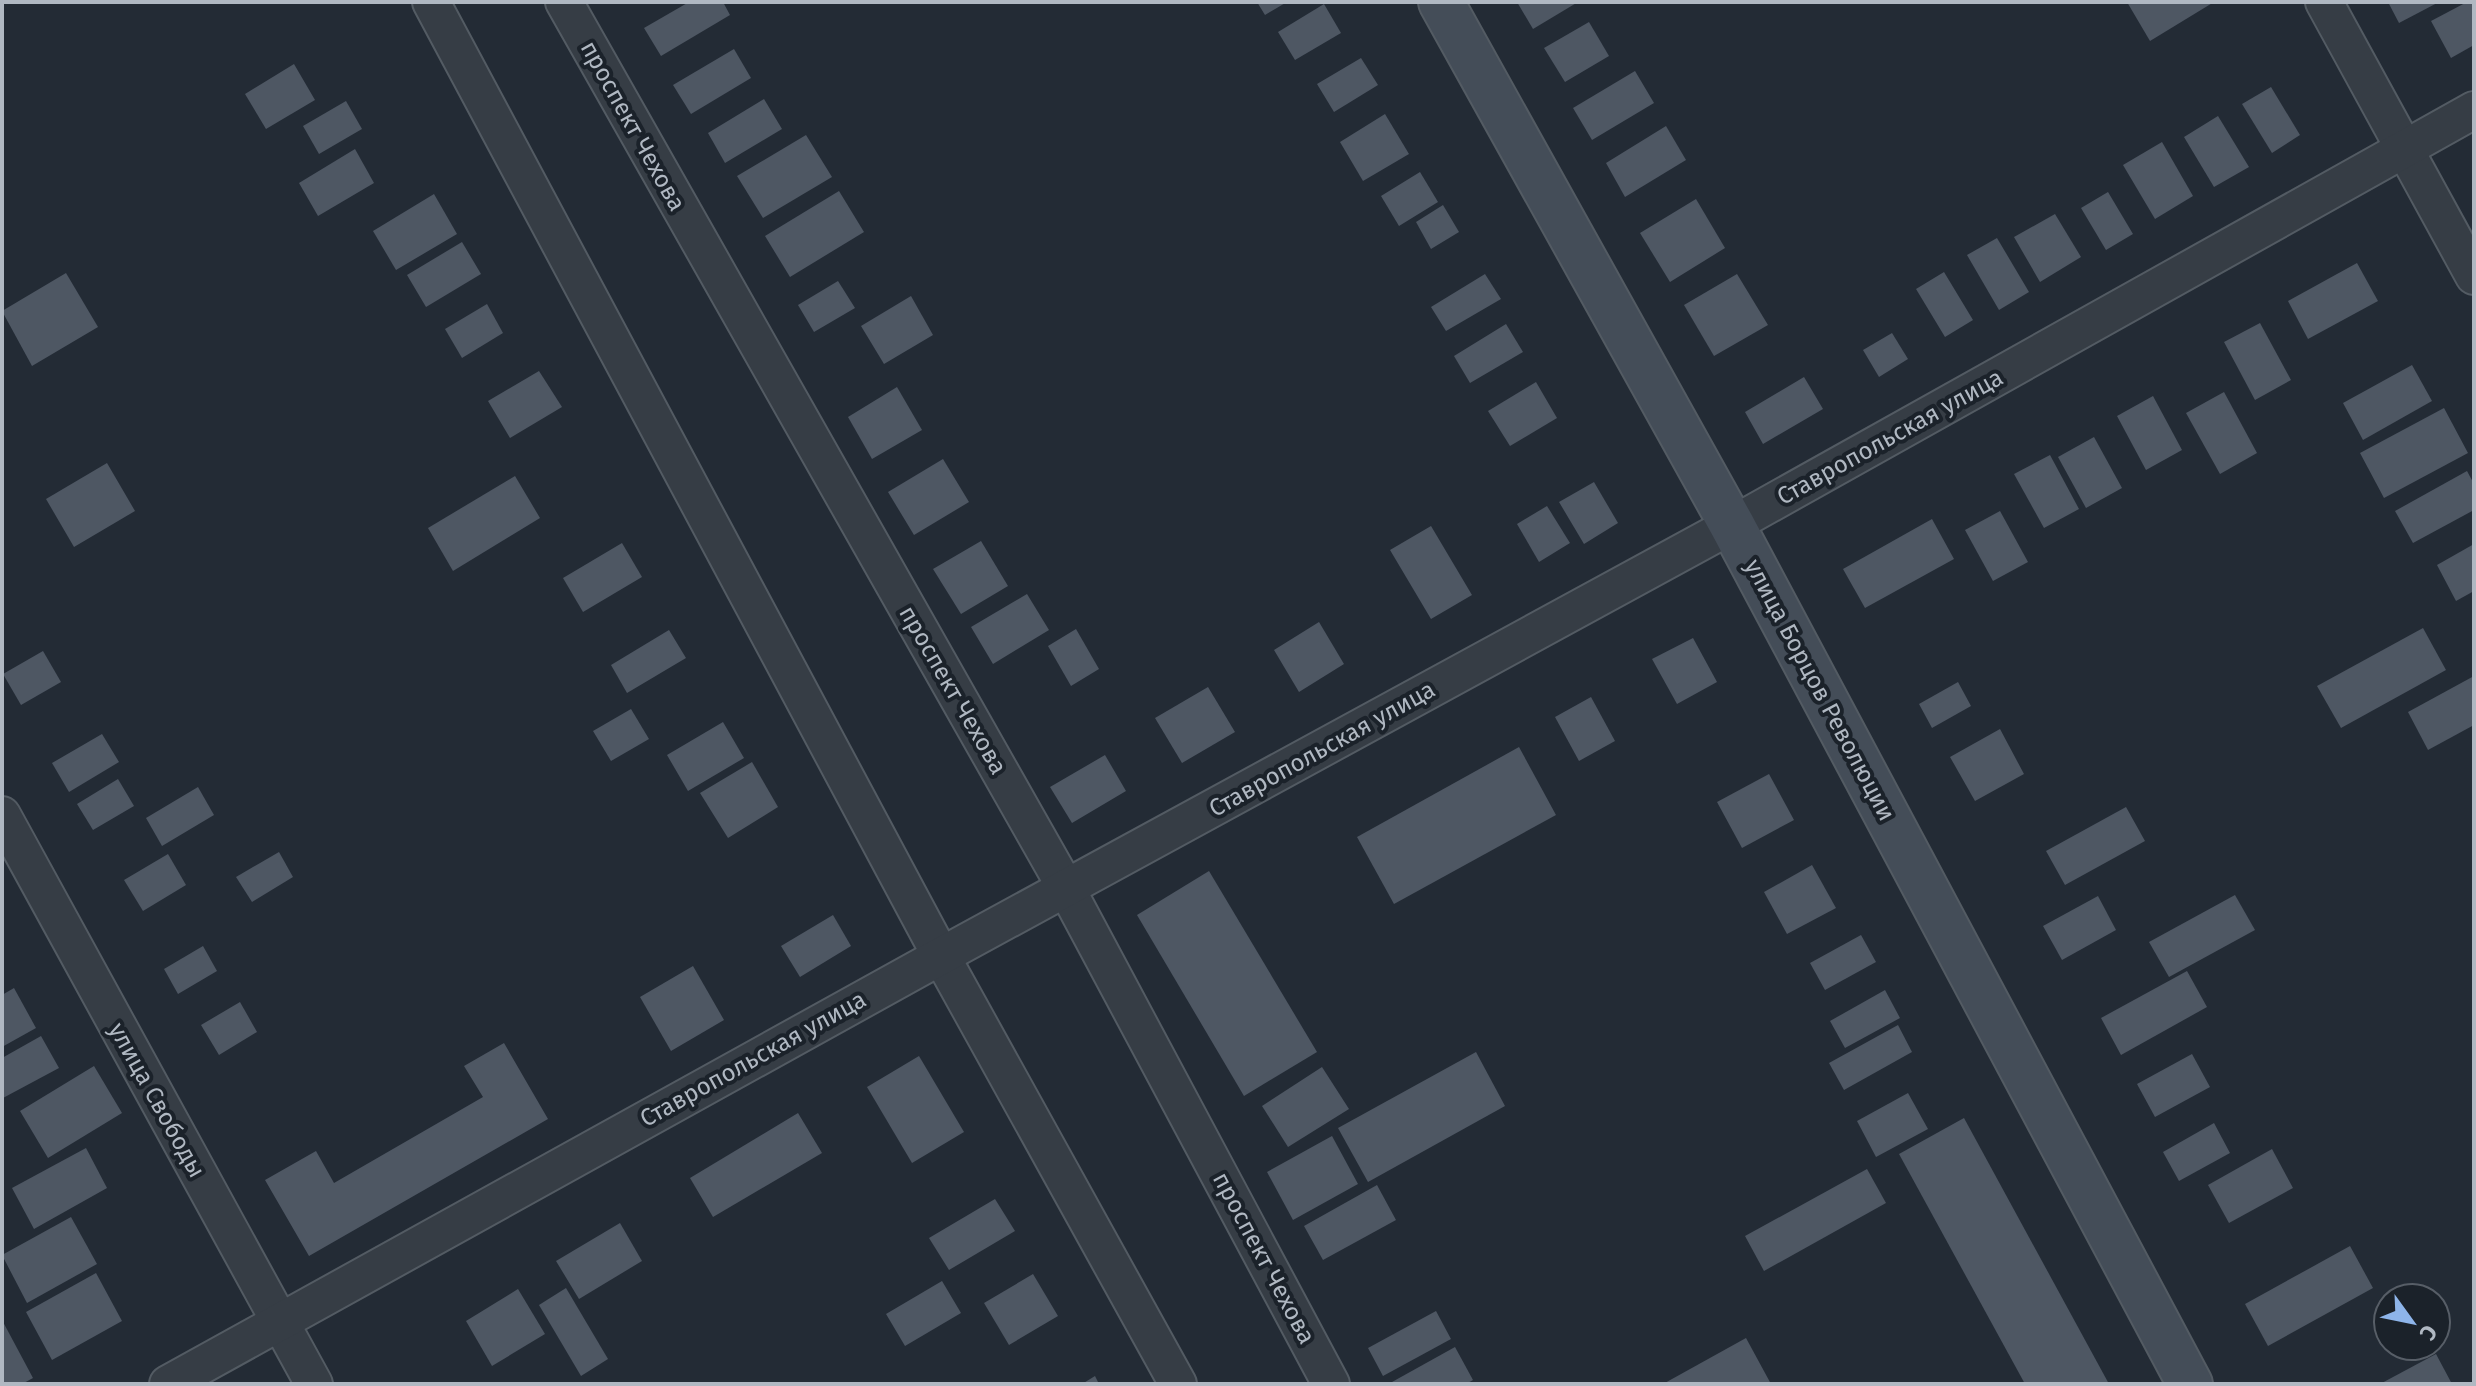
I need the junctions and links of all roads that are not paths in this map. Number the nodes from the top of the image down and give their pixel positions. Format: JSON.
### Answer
{"nodes":[{"id":1,"x":431,"y":2,"type":"edge"},
{"id":2,"x":564,"y":2,"type":"edge"},
{"id":3,"x":1441,"y":2,"type":"edge"},
{"id":4,"x":2324,"y":2,"type":"edge"},
{"id":5,"x":2474,"y":110,"type":"edge"},
{"id":6,"x":2405,"y":148,"type":"junction"},
{"id":7,"x":2474,"y":276,"type":"edge"},
{"id":8,"x":1732,"y":525,"type":"junction"},
{"id":9,"x":2,"y":815,"type":"edge"},
{"id":10,"x":1066,"y":888,"type":"junction"},
{"id":11,"x":941,"y":956,"type":"junction"},
{"id":12,"x":278,"y":1321,"type":"junction"},
{"id":13,"x":168,"y":1384,"type":"edge"},
{"id":14,"x":314,"y":1384,"type":"edge"},
{"id":15,"x":1178,"y":1384,"type":"edge"},
{"id":16,"x":1331,"y":1384,"type":"edge"},
{"id":17,"x":2190,"y":1384,"type":"edge"}],
"edges":[{"from":1,"to":11,"type":"street"},
{"from":2,"to":10,"type":"street","name":"проспект Чехова"},
{"from":3,"to":8,"type":"street","name":"улица Борцов Революции"},
{"from":4,"to":6,"type":"street"},
{"from":5,"to":6,"type":"street","name":"Ставропольская улица"},
{"from":6,"to":7,"type":"street"},
{"from":6,"to":8,"type":"street","name":"Ставропольская улица"},
{"from":8,"to":10,"type":"street","name":"Ставропольская улица"},
{"from":8,"to":17,"type":"street","name":"улица Борцов Революции"},
{"from":9,"to":12,"type":"street","name":"улица Свободы"},
{"from":10,"to":11,"type":"street","name":"Ставропольская улица"},
{"from":10,"to":16,"type":"street","name":"проспект Чехова"},
{"from":11,"to":12,"type":"street","name":"Ставропольская улица"},
{"from":11,"to":15,"type":"street"},
{"from":12,"to":13,"type":"street","name":"Ставропольская улица"},
{"from":12,"to":14,"type":"street","name":"улица Свободы"}]}
